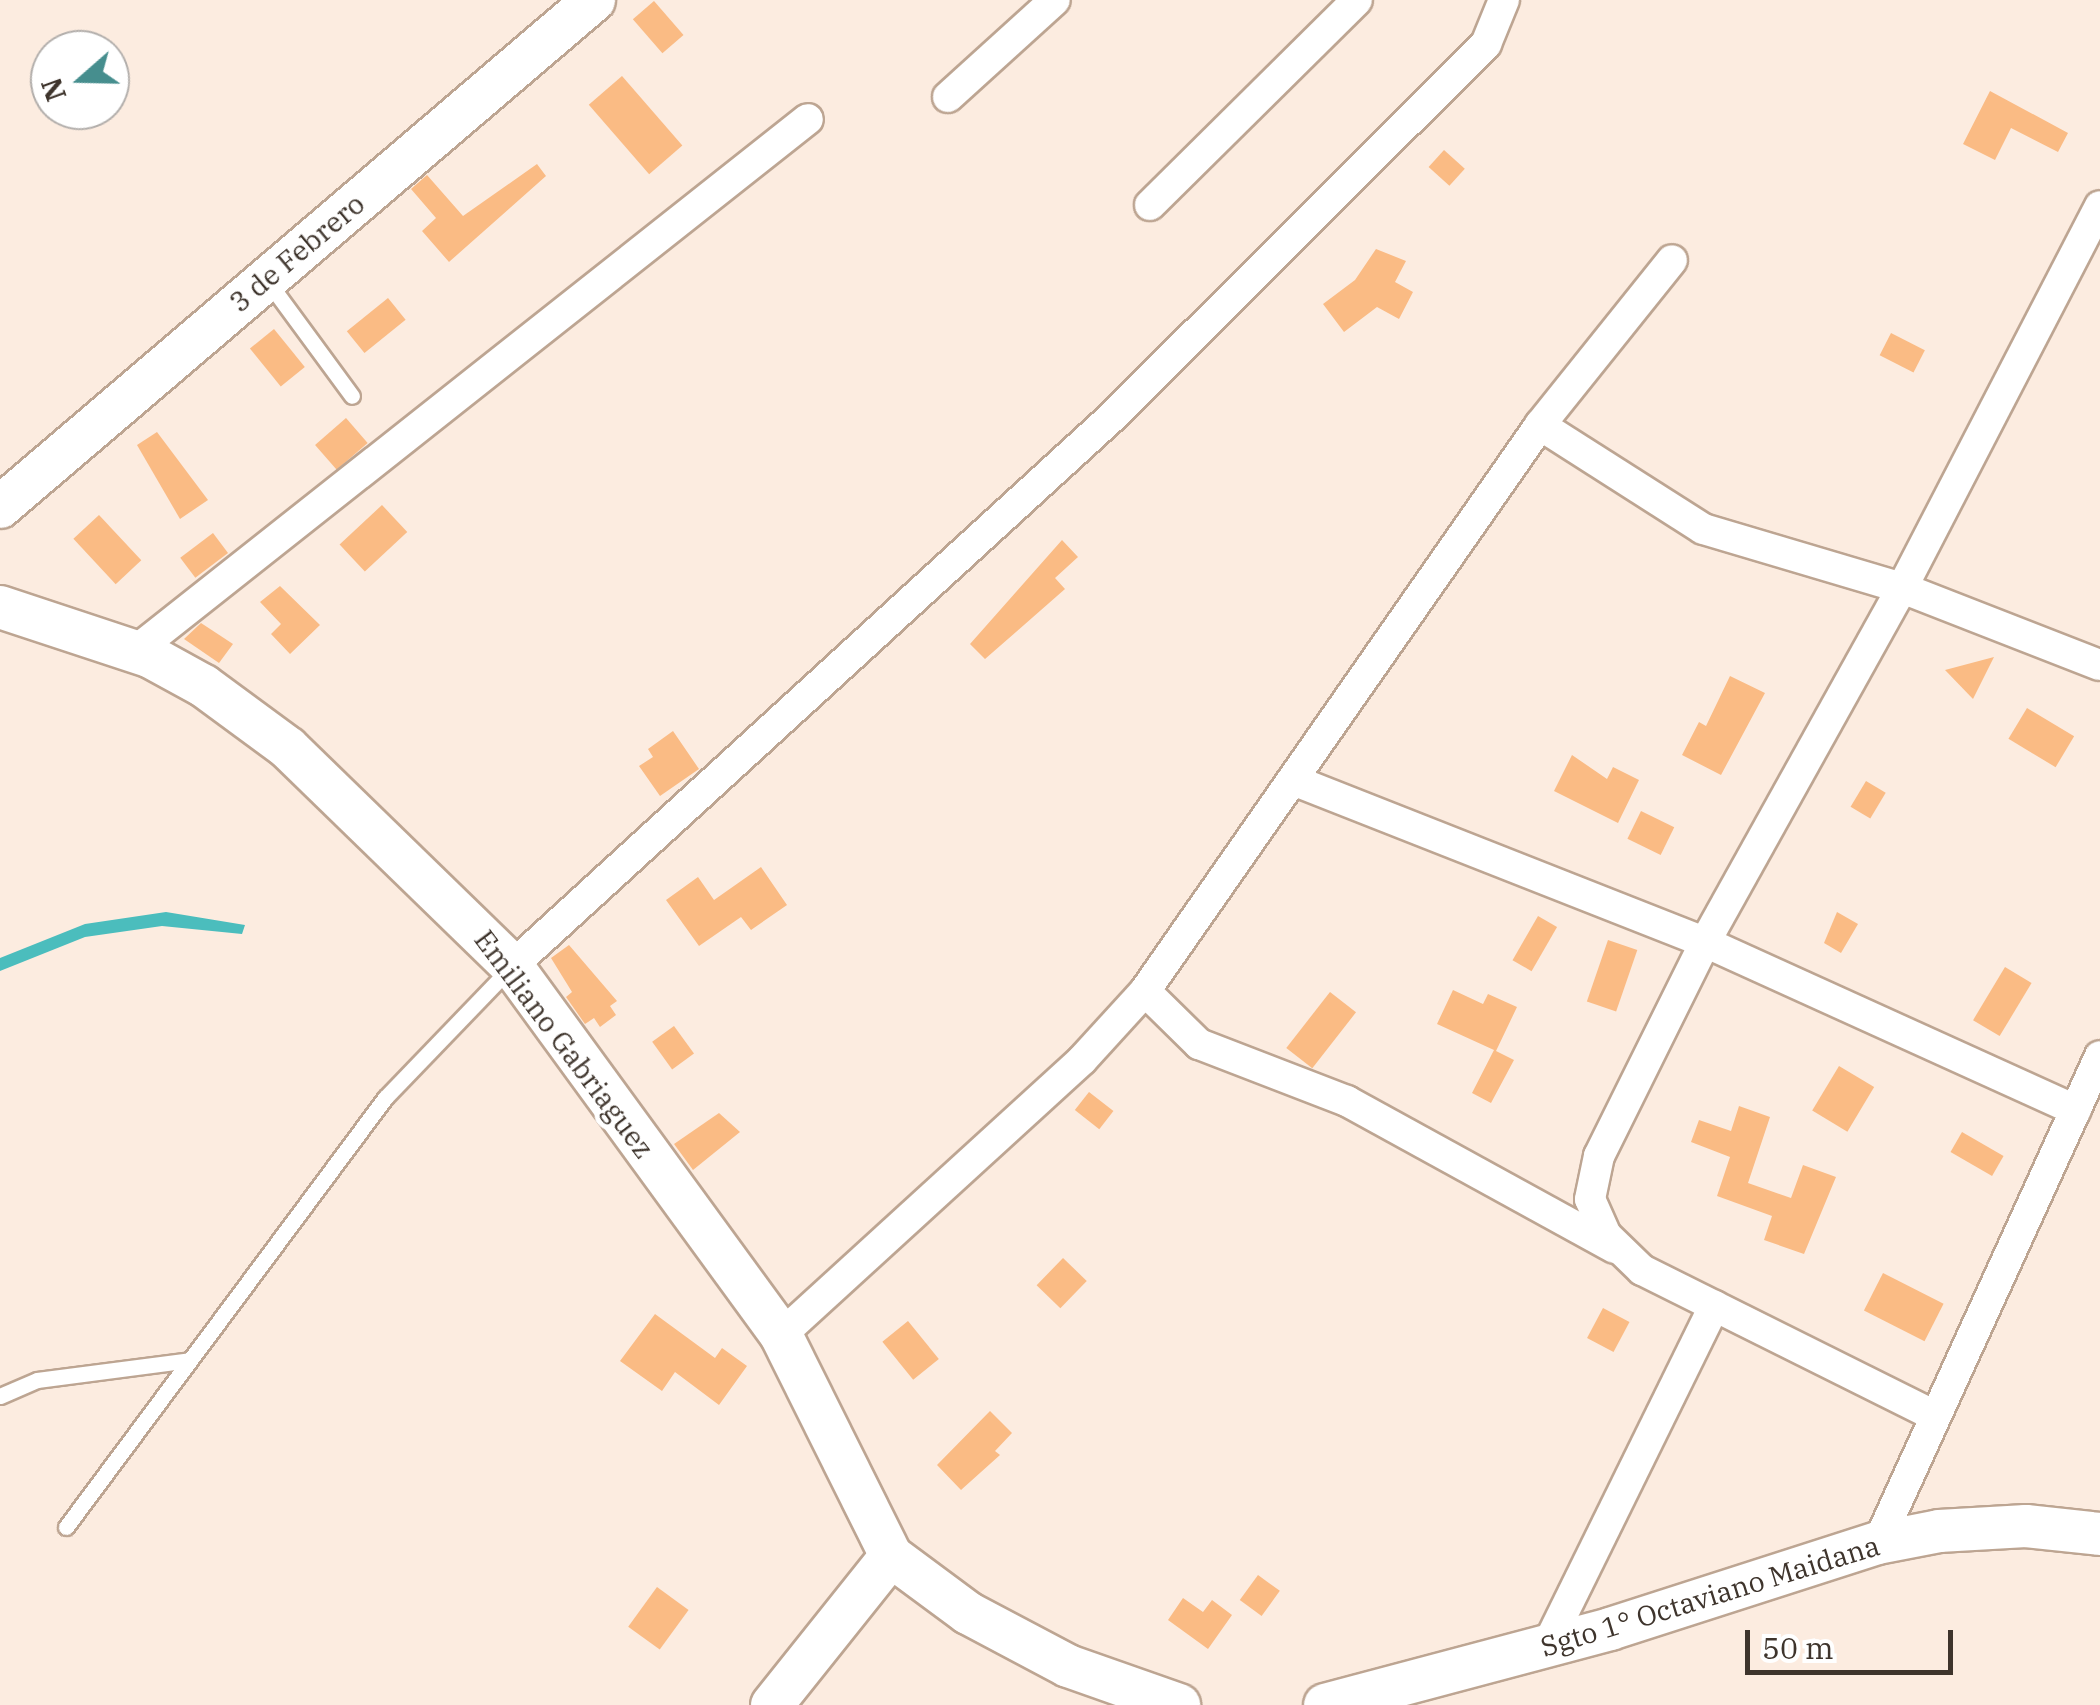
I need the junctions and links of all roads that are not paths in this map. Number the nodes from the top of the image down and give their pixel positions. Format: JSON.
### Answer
{"nodes":[{"id":1,"x":594,"y":0,"type":"edge"},
{"id":2,"x":1055,"y":0,"type":"edge"},
{"id":3,"x":1356,"y":0,"type":"edge"},
{"id":4,"x":1504,"y":0,"type":"edge"},
{"id":5,"x":948,"y":97,"type":"dead end"},
{"id":6,"x":808,"y":119,"type":"dead end"},
{"id":7,"x":1150,"y":205,"type":"dead end"},
{"id":8,"x":2100,"y":206,"type":"edge"},
{"id":9,"x":1672,"y":260,"type":"dead end"},
{"id":10,"x":266,"y":280,"type":"junction"},
{"id":11,"x":352,"y":396,"type":"dead end"},
{"id":12,"x":1540,"y":425,"type":"junction"},
{"id":13,"x":0,"y":507,"type":"edge"},
{"id":14,"x":1902,"y":588,"type":"junction"},
{"id":15,"x":0,"y":608,"type":"edge"},
{"id":16,"x":134,"y":652,"type":"junction"},
{"id":17,"x":2100,"y":665,"type":"edge"},
{"id":18,"x":1294,"y":780,"type":"junction"},
{"id":19,"x":1705,"y":942,"type":"junction"},
{"id":20,"x":512,"y":966,"type":"junction"},
{"id":21,"x":1145,"y":991,"type":"junction"},
{"id":22,"x":2100,"y":1056,"type":"edge"},
{"id":23,"x":2076,"y":1110,"type":"junction"},
{"id":24,"x":1626,"y":1254,"type":"junction"},
{"id":25,"x":1714,"y":1306,"type":"junction"},
{"id":26,"x":782,"y":1336,"type":"junction"},
{"id":27,"x":190,"y":1360,"type":"junction"},
{"id":28,"x":0,"y":1396,"type":"edge"},
{"id":29,"x":1935,"y":1416,"type":"junction"},
{"id":30,"x":66,"y":1527,"type":"dead end"},
{"id":31,"x":2100,"y":1534,"type":"edge"},
{"id":32,"x":1878,"y":1543,"type":"junction"},
{"id":33,"x":891,"y":1556,"type":"junction"},
{"id":34,"x":1546,"y":1646,"type":"junction"},
{"id":35,"x":772,"y":1705,"type":"edge"},
{"id":36,"x":1179,"y":1705,"type":"edge"},
{"id":37,"x":1326,"y":1705,"type":"edge"}],
"edges":[{"from":1,"to":10,"type":"main road","name":"3 de Febrero"},
{"from":2,"to":5,"type":"street"},
{"from":3,"to":7,"type":"street"},
{"from":4,"to":20,"type":"street"},
{"from":6,"to":16,"type":"street"},
{"from":8,"to":14,"type":"street"},
{"from":9,"to":12,"type":"street"},
{"from":10,"to":11,"type":"lane"},
{"from":10,"to":13,"type":"main road","name":"3 de Febrero"},
{"from":12,"to":14,"type":"street"},
{"from":12,"to":18,"type":"street"},
{"from":14,"to":17,"type":"street"},
{"from":14,"to":19,"type":"street"},
{"from":15,"to":16,"type":"main road","name":"Emiliano Gabriaguez"},
{"from":16,"to":20,"type":"main road","name":"Emiliano Gabriaguez"},
{"from":18,"to":19,"type":"street"},
{"from":18,"to":21,"type":"street"},
{"from":19,"to":23,"type":"street"},
{"from":19,"to":24,"type":"street"},
{"from":20,"to":26,"type":"main road","name":"Emiliano Gabriaguez"},
{"from":20,"to":27,"type":"lane"},
{"from":21,"to":24,"type":"street"},
{"from":21,"to":26,"type":"street"},
{"from":22,"to":23,"type":"street"},
{"from":23,"to":29,"type":"street"},
{"from":24,"to":25,"type":"street"},
{"from":25,"to":29,"type":"street"},
{"from":25,"to":34,"type":"street"},
{"from":26,"to":33,"type":"main road","name":"Emiliano Gabriaguez"},
{"from":27,"to":28,"type":"lane"},
{"from":27,"to":30,"type":"lane"},
{"from":29,"to":32,"type":"street"},
{"from":31,"to":32,"type":"main road","name":"Sgto 1° Octaviano Maidana"},
{"from":32,"to":34,"type":"main road","name":"Sgto 1° Octaviano Maidana"},
{"from":33,"to":35,"type":"main road"},
{"from":33,"to":36,"type":"main road"},
{"from":34,"to":37,"type":"main road","name":"Sgto 1° Octaviano Maidana"}]}
